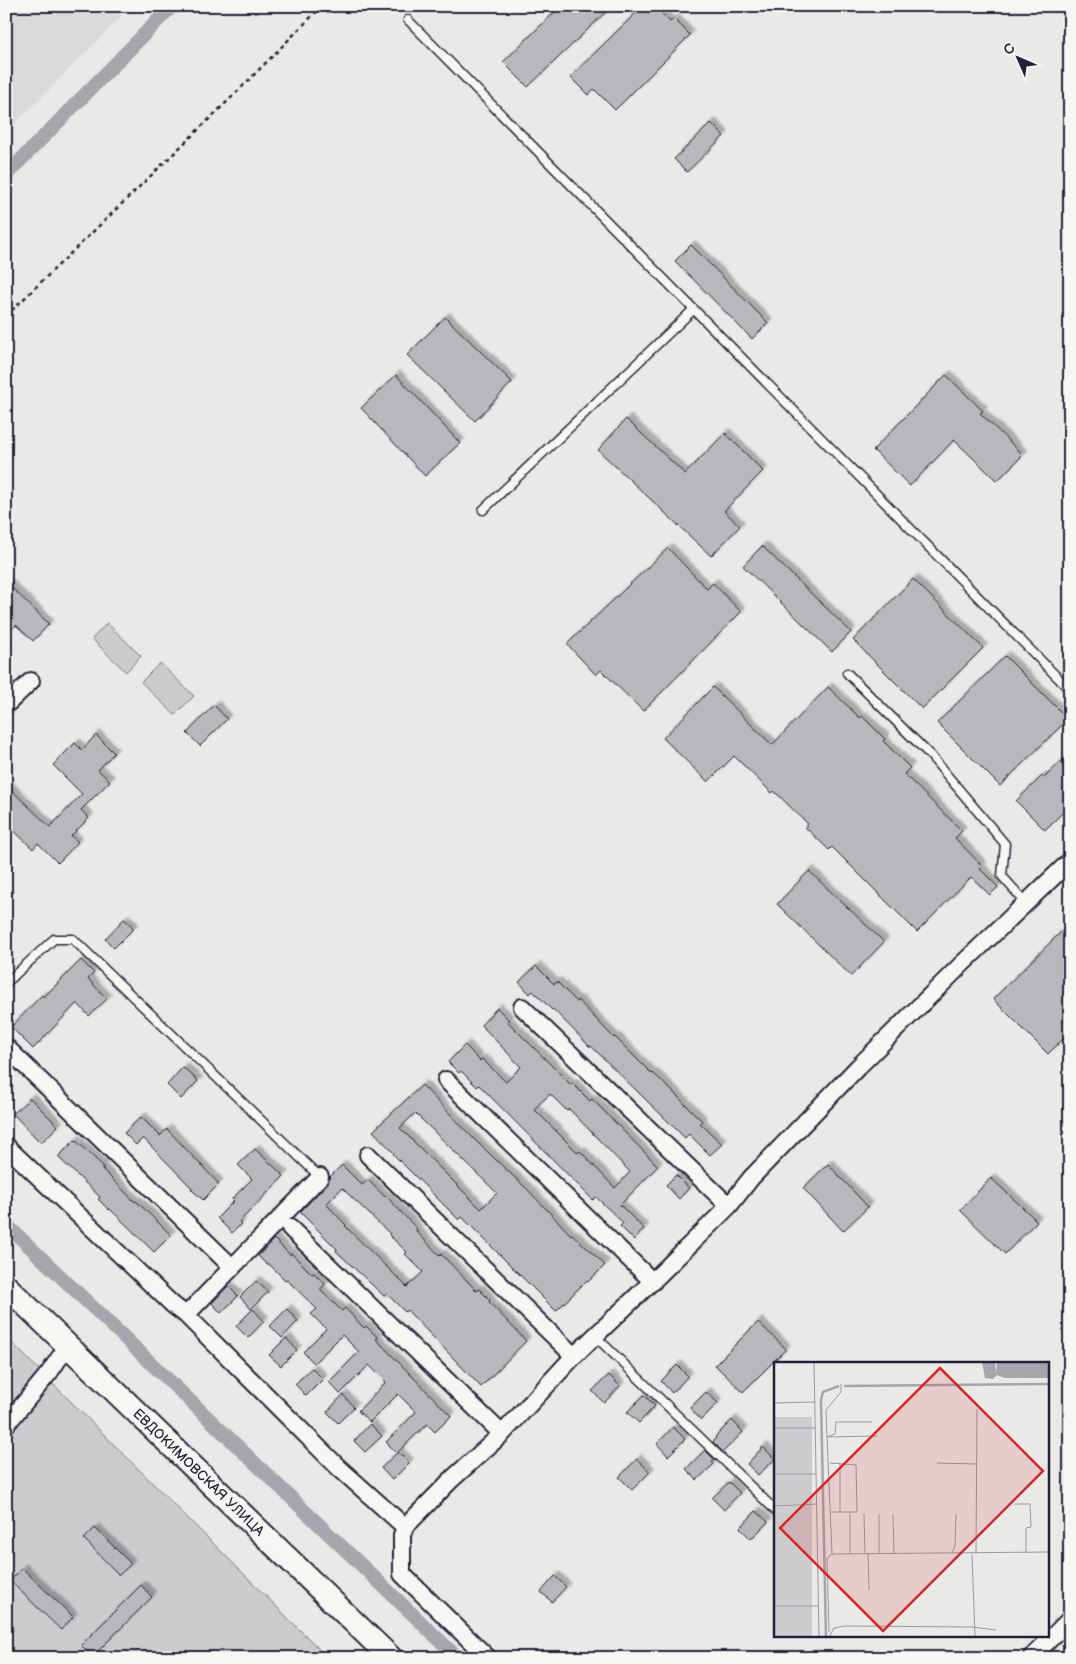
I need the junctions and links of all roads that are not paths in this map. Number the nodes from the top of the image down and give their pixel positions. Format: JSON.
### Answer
{"nodes":[{"id":1,"x":408,"y":20,"type":"dead end"},
{"id":2,"x":694,"y":309,"type":"junction"},
{"id":3,"x":483,"y":510,"type":"dead end"},
{"id":4,"x":847,"y":673,"type":"dead end"},
{"id":5,"x":30,"y":681,"type":"dead end"},
{"id":6,"x":1070,"y":690,"type":"edge"},
{"id":7,"x":6,"y":705,"type":"edge"},
{"id":8,"x":1070,"y":861,"type":"edge"},
{"id":9,"x":1026,"y":904,"type":"junction"},
{"id":10,"x":6,"y":983,"type":"edge"},
{"id":11,"x":522,"y":1007,"type":"dead end"},
{"id":12,"x":6,"y":1047,"type":"edge"},
{"id":13,"x":446,"y":1080,"type":"dead end"},
{"id":14,"x":6,"y":1146,"type":"edge"},
{"id":15,"x":368,"y":1155,"type":"dead end"},
{"id":16,"x":320,"y":1177,"type":"joint"},
{"id":17,"x":729,"y":1206,"type":"junction"},
{"id":18,"x":290,"y":1228,"type":"dead end"},
{"id":19,"x":232,"y":1267,"type":"junction"},
{"id":20,"x":653,"y":1282,"type":"junction"},
{"id":21,"x":6,"y":1286,"type":"edge"},
{"id":22,"x":186,"y":1315,"type":"junction"},
{"id":23,"x":595,"y":1336,"type":"junction"},
{"id":24,"x":68,"y":1346,"type":"junction"},
{"id":25,"x":574,"y":1356,"type":"junction"},
{"id":26,"x":6,"y":1425,"type":"edge"},
{"id":27,"x":502,"y":1434,"type":"junction"},
{"id":28,"x":774,"y":1509,"type":"edge"},
{"id":29,"x":404,"y":1527,"type":"junction"},
{"id":30,"x":1070,"y":1619,"type":"edge"},
{"id":31,"x":1051,"y":1631,"type":"edge"},
{"id":32,"x":1047,"y":1636,"type":"edge"},
{"id":33,"x":391,"y":1658,"type":"edge"},
{"id":34,"x":488,"y":1658,"type":"edge"},
{"id":35,"x":1031,"y":1658,"type":"edge"}],
"edges":[{"from":1,"to":2,"type":"lane"},
{"from":2,"to":3,"type":"lane"},
{"from":2,"to":6,"type":"lane"},
{"from":4,"to":9,"type":"lane"},
{"from":5,"to":7,"type":"street"},
{"from":8,"to":9,"type":"street"},
{"from":9,"to":17,"type":"street"},
{"from":10,"to":16,"type":"lane"},
{"from":11,"to":17,"type":"street"},
{"from":12,"to":19,"type":"street"},
{"from":13,"to":20,"type":"street"},
{"from":14,"to":22,"type":"street"},
{"from":15,"to":25,"type":"street"},
{"from":16,"to":19,"type":"street"},
{"from":17,"to":20,"type":"street"},
{"from":18,"to":27,"type":"street"},
{"from":19,"to":22,"type":"street"},
{"from":20,"to":23,"type":"street"},
{"from":21,"to":24,"type":"main road","name":"ЕВДОКИМОВСКАЯ УЛИЦА"},
{"from":22,"to":29,"type":"street"},
{"from":23,"to":25,"type":"street"},
{"from":23,"to":28,"type":"lane"},
{"from":24,"to":26,"type":"street"},
{"from":24,"to":33,"type":"main road","name":"ЕВДОКИМОВСКАЯ УЛИЦА"},
{"from":25,"to":27,"type":"street"},
{"from":27,"to":29,"type":"street"},
{"from":29,"to":34,"type":"street"},
{"from":30,"to":31,"type":"street"},
{"from":32,"to":35,"type":"street"}]}
